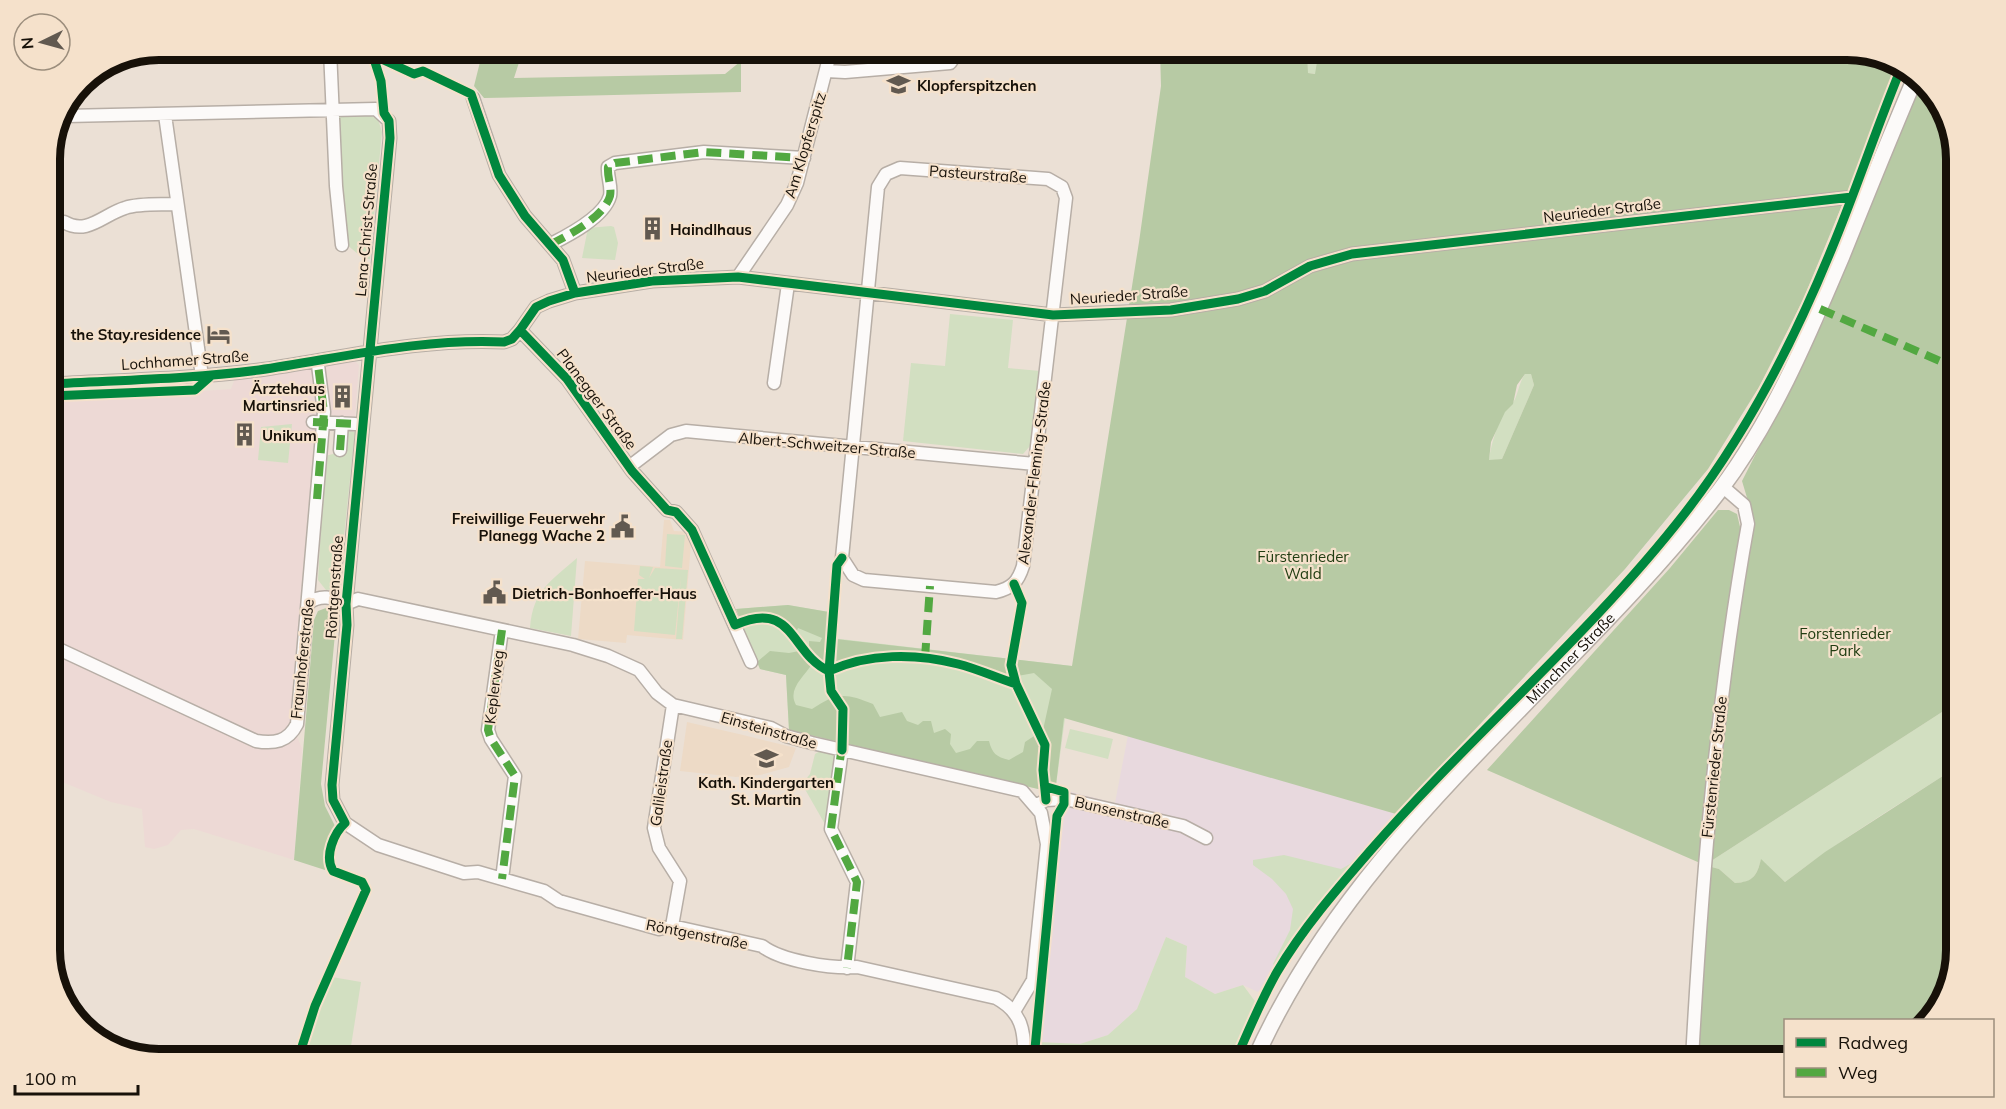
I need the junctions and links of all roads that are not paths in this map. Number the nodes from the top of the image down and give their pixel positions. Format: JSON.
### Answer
{"nodes":[{"id":1,"x":331,"y":60,"type":"edge"},
{"id":2,"x":829,"y":60,"type":"edge"},
{"id":3,"x":952,"y":60,"type":"edge"},
{"id":4,"x":827,"y":71,"type":"junction"},
{"id":5,"x":1912,"y":85,"type":"edge"},
{"id":6,"x":473,"y":98,"type":"dead end"},
{"id":7,"x":333,"y":109,"type":"junction"},
{"id":8,"x":165,"y":115,"type":"junction"},
{"id":9,"x":70,"y":116,"type":"edge"},
{"id":10,"x":804,"y":158,"type":"junction"},
{"id":11,"x":1864,"y":200,"type":"junction"},
{"id":12,"x":177,"y":204,"type":"junction"},
{"id":13,"x":64,"y":222,"type":"dead end"},
{"id":14,"x":551,"y":244,"type":"junction"},
{"id":15,"x":342,"y":245,"type":"dead end"},
{"id":16,"x":738,"y":277,"type":"junction"},
{"id":17,"x":788,"y":284,"type":"junction"},
{"id":18,"x":576,"y":293,"type":"junction"},
{"id":19,"x":867,"y":294,"type":"junction"},
{"id":20,"x":1053,"y":315,"type":"junction"},
{"id":21,"x":520,"y":330,"type":"junction"},
{"id":22,"x":370,"y":351,"type":"junction"},
{"id":23,"x":320,"y":363,"type":"junction"},
{"id":24,"x":202,"y":376,"type":"junction"},
{"id":25,"x":60,"y":383,"type":"edge"},
{"id":26,"x":774,"y":383,"type":"dead end"},
{"id":27,"x":318,"y":422,"type":"junction"},
{"id":28,"x":852,"y":447,"type":"junction"},
{"id":29,"x":318,"y":463,"type":"junction"},
{"id":30,"x":1035,"y":464,"type":"junction"},
{"id":31,"x":629,"y":467,"type":"junction"},
{"id":32,"x":1722,"y":486,"type":"junction"},
{"id":33,"x":308,"y":603,"type":"junction"},
{"id":34,"x":346,"y":604,"type":"junction"},
{"id":35,"x":501,"y":630,"type":"junction"},
{"id":36,"x":60,"y":650,"type":"edge"},
{"id":37,"x":751,"y":662,"type":"dead end"},
{"id":38,"x":673,"y":705,"type":"junction"},
{"id":39,"x":842,"y":750,"type":"junction"},
{"id":40,"x":1037,"y":806,"type":"junction"},
{"id":41,"x":1206,"y":838,"type":"dead end"},
{"id":42,"x":502,"y":879,"type":"junction"},
{"id":43,"x":672,"y":926,"type":"junction"},
{"id":44,"x":847,"y":968,"type":"junction"},
{"id":45,"x":1015,"y":1011,"type":"junction"},
{"id":46,"x":1024,"y":1049,"type":"edge"},
{"id":47,"x":1260,"y":1049,"type":"edge"},
{"id":48,"x":1693,"y":1049,"type":"edge"}],
"edges":[{"from":1,"to":7,"type":"street"},
{"from":2,"to":4,"type":"street","name":"Am Klopferspitz"},
{"from":3,"to":4,"type":"street","name":"Am Klopferspitz"},
{"from":4,"to":10,"type":"street","name":"Am Klopferspitz"},
{"from":5,"to":11,"type":"main road","name":"Münchner Straße"},
{"from":6,"to":14,"type":"street"},
{"from":7,"to":8,"type":"street","name":"Lena-Christ-Straße"},
{"from":7,"to":15,"type":"street"},
{"from":7,"to":22,"type":"street","name":"Lena-Christ-Straße"},
{"from":8,"to":9,"type":"street","name":"Lena-Christ-Straße"},
{"from":8,"to":12,"type":"street"},
{"from":10,"to":14,"type":"street"},
{"from":10,"to":16,"type":"street","name":"Am Klopferspitz"},
{"from":11,"to":20,"type":"street","name":"Neurieder Straße"},
{"from":11,"to":32,"type":"main road","name":"Münchner Straße"},
{"from":12,"to":13,"type":"street"},
{"from":12,"to":24,"type":"street"},
{"from":14,"to":18,"type":"street"},
{"from":16,"to":17,"type":"street","name":"Neurieder Straße"},
{"from":16,"to":18,"type":"street","name":"Neurieder Straße"},
{"from":17,"to":19,"type":"street","name":"Neurieder Straße"},
{"from":17,"to":26,"type":"street"},
{"from":18,"to":21,"type":"street","name":"Neurieder Straße"},
{"from":19,"to":20,"type":"street","name":"Neurieder Straße"},
{"from":19,"to":20,"type":"street","name":"Pasteurstraße"},
{"from":19,"to":28,"type":"street","name":"Pasteurstraße"},
{"from":20,"to":30,"type":"street","name":"Alexander-Fleming-Straße"},
{"from":21,"to":22,"type":"street"},
{"from":21,"to":31,"type":"street","name":"Planegger Straße"},
{"from":22,"to":23,"type":"street"},
{"from":22,"to":34,"type":"street","name":"Röntgenstraße"},
{"from":23,"to":24,"type":"street","name":"Lochhamer Straße"},
{"from":23,"to":27,"type":"street","name":"Fraunhoferstraße"},
{"from":24,"to":25,"type":"street","name":"Lochhamer Straße"},
{"from":27,"to":29,"type":"street","name":"Fraunhoferstraße"},
{"from":27,"to":29,"type":"street"},
{"from":28,"to":30,"type":"street","name":"Albert-Schweitzer-Straße"},
{"from":28,"to":30,"type":"street","name":"Alexander-Fleming-Straße"},
{"from":28,"to":31,"type":"street","name":"Albert-Schweitzer-Straße"},
{"from":29,"to":33,"type":"street","name":"Fraunhoferstraße"},
{"from":31,"to":37,"type":"street","name":"Planegger Straße"},
{"from":32,"to":47,"type":"main road","name":"Münchner Straße"},
{"from":32,"to":48,"type":"street","name":"Fürstenrieder Straße"},
{"from":33,"to":34,"type":"street","name":"Einsteinstraße"},
{"from":33,"to":36,"type":"street","name":"Fraunhoferstraße"},
{"from":34,"to":35,"type":"street","name":"Einsteinstraße"},
{"from":34,"to":42,"type":"street","name":"Röntgenstraße"},
{"from":35,"to":38,"type":"street","name":"Einsteinstraße"},
{"from":35,"to":42,"type":"street","name":"Keplerweg"},
{"from":38,"to":39,"type":"street","name":"Einsteinstraße"},
{"from":38,"to":43,"type":"street","name":"Galileistraße"},
{"from":39,"to":40,"type":"street","name":"Einsteinstraße"},
{"from":39,"to":44,"type":"street"},
{"from":40,"to":41,"type":"street","name":"Bunsenstraße"},
{"from":40,"to":45,"type":"street"},
{"from":42,"to":43,"type":"street","name":"Röntgenstraße"},
{"from":43,"to":44,"type":"street","name":"Röntgenstraße"},
{"from":44,"to":45,"type":"street","name":"Röntgenstraße"},
{"from":45,"to":46,"type":"street"}]}
